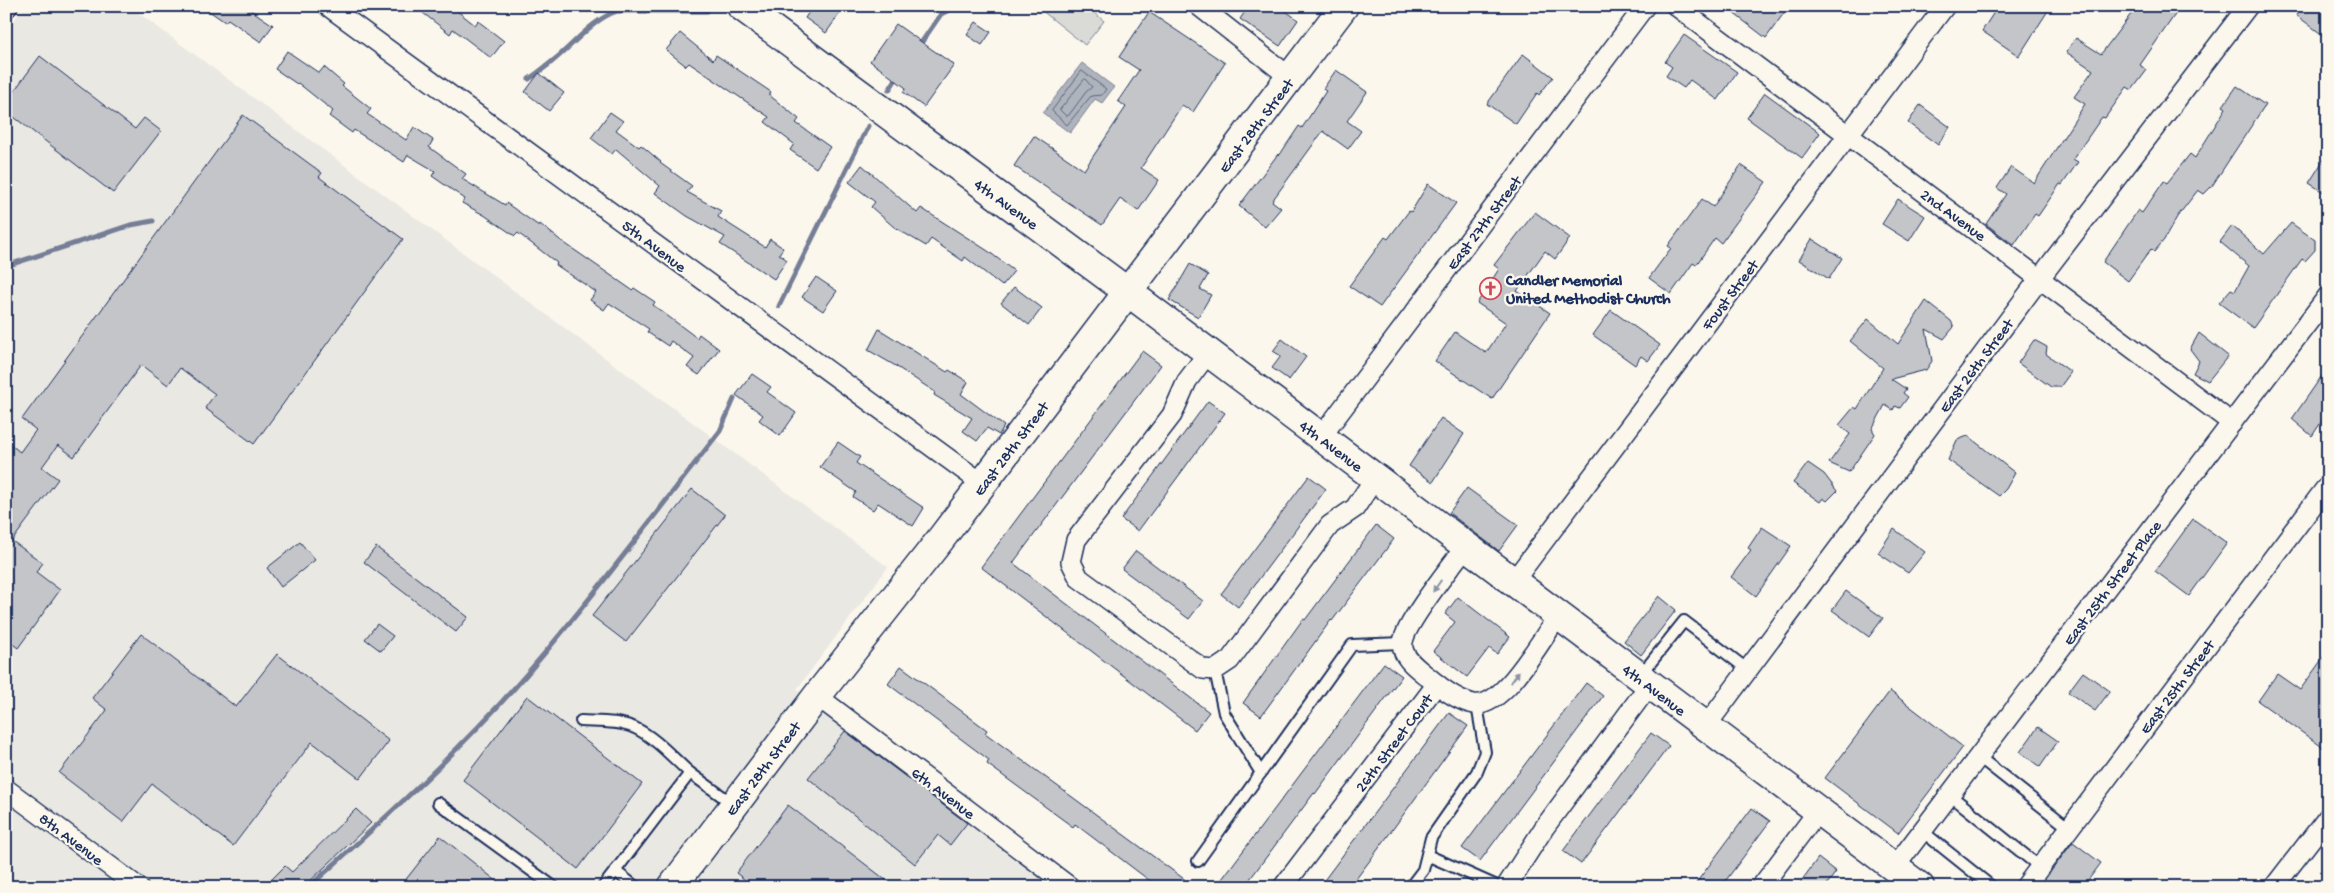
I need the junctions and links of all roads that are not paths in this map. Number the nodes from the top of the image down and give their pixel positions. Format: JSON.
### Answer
{"nodes":[{"id":1,"x":328,"y":6,"type":"edge"},
{"id":2,"x":742,"y":6,"type":"edge"},
{"id":3,"x":1199,"y":6,"type":"edge"},
{"id":4,"x":1344,"y":6,"type":"edge"},
{"id":5,"x":1645,"y":6,"type":"edge"},
{"id":6,"x":1676,"y":6,"type":"edge"},
{"id":7,"x":1945,"y":6,"type":"edge"},
{"id":8,"x":2248,"y":6,"type":"edge"},
{"id":9,"x":1291,"y":78,"type":"junction"},
{"id":10,"x":1848,"y":136,"type":"junction"},
{"id":11,"x":2040,"y":278,"type":"junction"},
{"id":12,"x":1128,"y":292,"type":"junction"},
{"id":13,"x":2328,"y":296,"type":"edge"},
{"id":14,"x":1208,"y":353,"type":"junction"},
{"id":15,"x":2232,"y":423,"type":"junction"},
{"id":16,"x":1321,"y":437,"type":"junction"},
{"id":17,"x":1375,"y":478,"type":"junction"},
{"id":18,"x":983,"y":484,"type":"junction"},
{"id":19,"x":2328,"y":486,"type":"edge"},
{"id":20,"x":1466,"y":546,"type":"junction"},
{"id":21,"x":1513,"y":582,"type":"junction"},
{"id":22,"x":1558,"y":616,"type":"junction"},
{"id":23,"x":1402,"y":643,"type":"junction"},
{"id":24,"x":1215,"y":670,"type":"junction"},
{"id":25,"x":1748,"y":670,"type":"junction"},
{"id":26,"x":1644,"y":680,"type":"junction"},
{"id":27,"x":1436,"y":684,"type":"junction"},
{"id":28,"x":817,"y":696,"type":"junction"},
{"id":29,"x":1477,"y":705,"type":"junction"},
{"id":30,"x":581,"y":721,"type":"dead end"},
{"id":31,"x":1706,"y":726,"type":"junction"},
{"id":32,"x":1979,"y":757,"type":"junction"},
{"id":33,"x":690,"y":773,"type":"junction"},
{"id":34,"x":1261,"y":773,"type":"junction"},
{"id":35,"x":6,"y":789,"type":"edge"},
{"id":36,"x":1950,"y":795,"type":"junction"},
{"id":37,"x":438,"y":803,"type":"dead end"},
{"id":38,"x":734,"y":805,"type":"junction"},
{"id":39,"x":1818,"y":811,"type":"junction"},
{"id":40,"x":2328,"y":816,"type":"edge"},
{"id":41,"x":2069,"y":828,"type":"junction"},
{"id":42,"x":1922,"y":831,"type":"junction"},
{"id":43,"x":1426,"y":856,"type":"junction"},
{"id":44,"x":1198,"y":861,"type":"dead end"},
{"id":45,"x":2040,"y":867,"type":"junction"},
{"id":46,"x":1894,"y":868,"type":"junction"},
{"id":47,"x":615,"y":871,"type":"junction"},
{"id":48,"x":138,"y":887,"type":"edge"},
{"id":49,"x":554,"y":887,"type":"edge"},
{"id":50,"x":603,"y":887,"type":"edge"},
{"id":51,"x":636,"y":887,"type":"edge"},
{"id":52,"x":672,"y":887,"type":"edge"},
{"id":53,"x":1070,"y":887,"type":"edge"},
{"id":54,"x":1283,"y":887,"type":"edge"},
{"id":55,"x":1410,"y":887,"type":"edge"},
{"id":56,"x":1499,"y":887,"type":"edge"},
{"id":57,"x":1506,"y":887,"type":"edge"},
{"id":58,"x":1761,"y":887,"type":"edge"},
{"id":59,"x":1920,"y":887,"type":"edge"},
{"id":60,"x":1992,"y":887,"type":"edge"},
{"id":61,"x":2026,"y":887,"type":"edge"},
{"id":62,"x":2274,"y":887,"type":"edge"}],
"edges":[{"from":1,"to":18,"type":"street","name":"5th Avenue"},
{"from":2,"to":12,"type":"main road","name":"4th Avenue"},
{"from":3,"to":9,"type":"street"},
{"from":4,"to":9,"type":"main road","name":"East 28th Street"},
{"from":5,"to":16,"type":"street","name":"East 27th Street"},
{"from":6,"to":10,"type":"street","name":"2nd Avenue"},
{"from":7,"to":10,"type":"street","name":"Foust Street"},
{"from":8,"to":11,"type":"street","name":"East 26th Street"},
{"from":9,"to":12,"type":"main road","name":"East 28th Street"},
{"from":10,"to":11,"type":"street","name":"2nd Avenue"},
{"from":10,"to":21,"type":"street","name":"Foust Street"},
{"from":11,"to":15,"type":"street","name":"2nd Avenue"},
{"from":11,"to":25,"type":"street","name":"East 26th Street"},
{"from":12,"to":14,"type":"main road","name":"4th Avenue"},
{"from":12,"to":18,"type":"main road","name":"East 28th Street"},
{"from":13,"to":15,"type":"street","name":"East 25th Street Place"},
{"from":14,"to":16,"type":"main road","name":"4th Avenue"},
{"from":14,"to":24,"type":"street"},
{"from":15,"to":32,"type":"street","name":"East 25th Street Place"},
{"from":16,"to":17,"type":"main road","name":"4th Avenue"},
{"from":17,"to":20,"type":"main road","name":"4th Avenue"},
{"from":17,"to":24,"type":"street"},
{"from":18,"to":28,"type":"main road","name":"East 28th Street"},
{"from":19,"to":41,"type":"street","name":"East 25th Street"},
{"from":20,"to":21,"type":"main road","name":"4th Avenue"},
{"from":20,"to":23,"type":"street","one_way":true},
{"from":21,"to":22,"type":"main road","name":"4th Avenue"},
{"from":22,"to":26,"type":"main road","name":"4th Avenue"},
{"from":29,"to":22,"type":"street","one_way":true},
{"from":23,"to":27,"type":"street"},
{"from":23,"to":34,"type":"lane"},
{"from":24,"to":34,"type":"lane"},
{"from":25,"to":26,"type":"lane"},
{"from":25,"to":31,"type":"street","name":"East 26th Street"},
{"from":26,"to":31,"type":"main road","name":"4th Avenue"},
{"from":26,"to":57,"type":"street"},
{"from":27,"to":29,"type":"street","name":"26th Street Court"},
{"from":27,"to":54,"type":"street","name":"26th Street Court"},
{"from":28,"to":38,"type":"main road","name":"East 28th Street"},
{"from":28,"to":53,"type":"street","name":"6th Avenue"},
{"from":29,"to":43,"type":"lane"},
{"from":30,"to":33,"type":"lane"},
{"from":31,"to":39,"type":"main road","name":"4th Avenue"},
{"from":32,"to":36,"type":"street","name":"East 25th Street Place"},
{"from":32,"to":41,"type":"lane"},
{"from":33,"to":38,"type":"lane"},
{"from":33,"to":47,"type":"lane"},
{"from":34,"to":44,"type":"lane"},
{"from":35,"to":48,"type":"street","name":"8th Avenue"},
{"from":36,"to":42,"type":"street","name":"East 25th Street Place"},
{"from":36,"to":45,"type":"lane"},
{"from":37,"to":49,"type":"lane"},
{"from":38,"to":52,"type":"main road","name":"East 28th Street"},
{"from":39,"to":46,"type":"main road","name":"4th Avenue"},
{"from":39,"to":58,"type":"street"},
{"from":40,"to":62,"type":"street"},
{"from":41,"to":45,"type":"street","name":"East 25th Street"},
{"from":42,"to":46,"type":"street","name":"East 25th Street Place"},
{"from":42,"to":60,"type":"lane"},
{"from":43,"to":55,"type":"lane"},
{"from":43,"to":56,"type":"lane"},
{"from":45,"to":61,"type":"street","name":"East 25th Street"},
{"from":46,"to":59,"type":"main road","name":"4th Avenue"},
{"from":47,"to":50,"type":"lane"},
{"from":47,"to":51,"type":"lane"}]}
